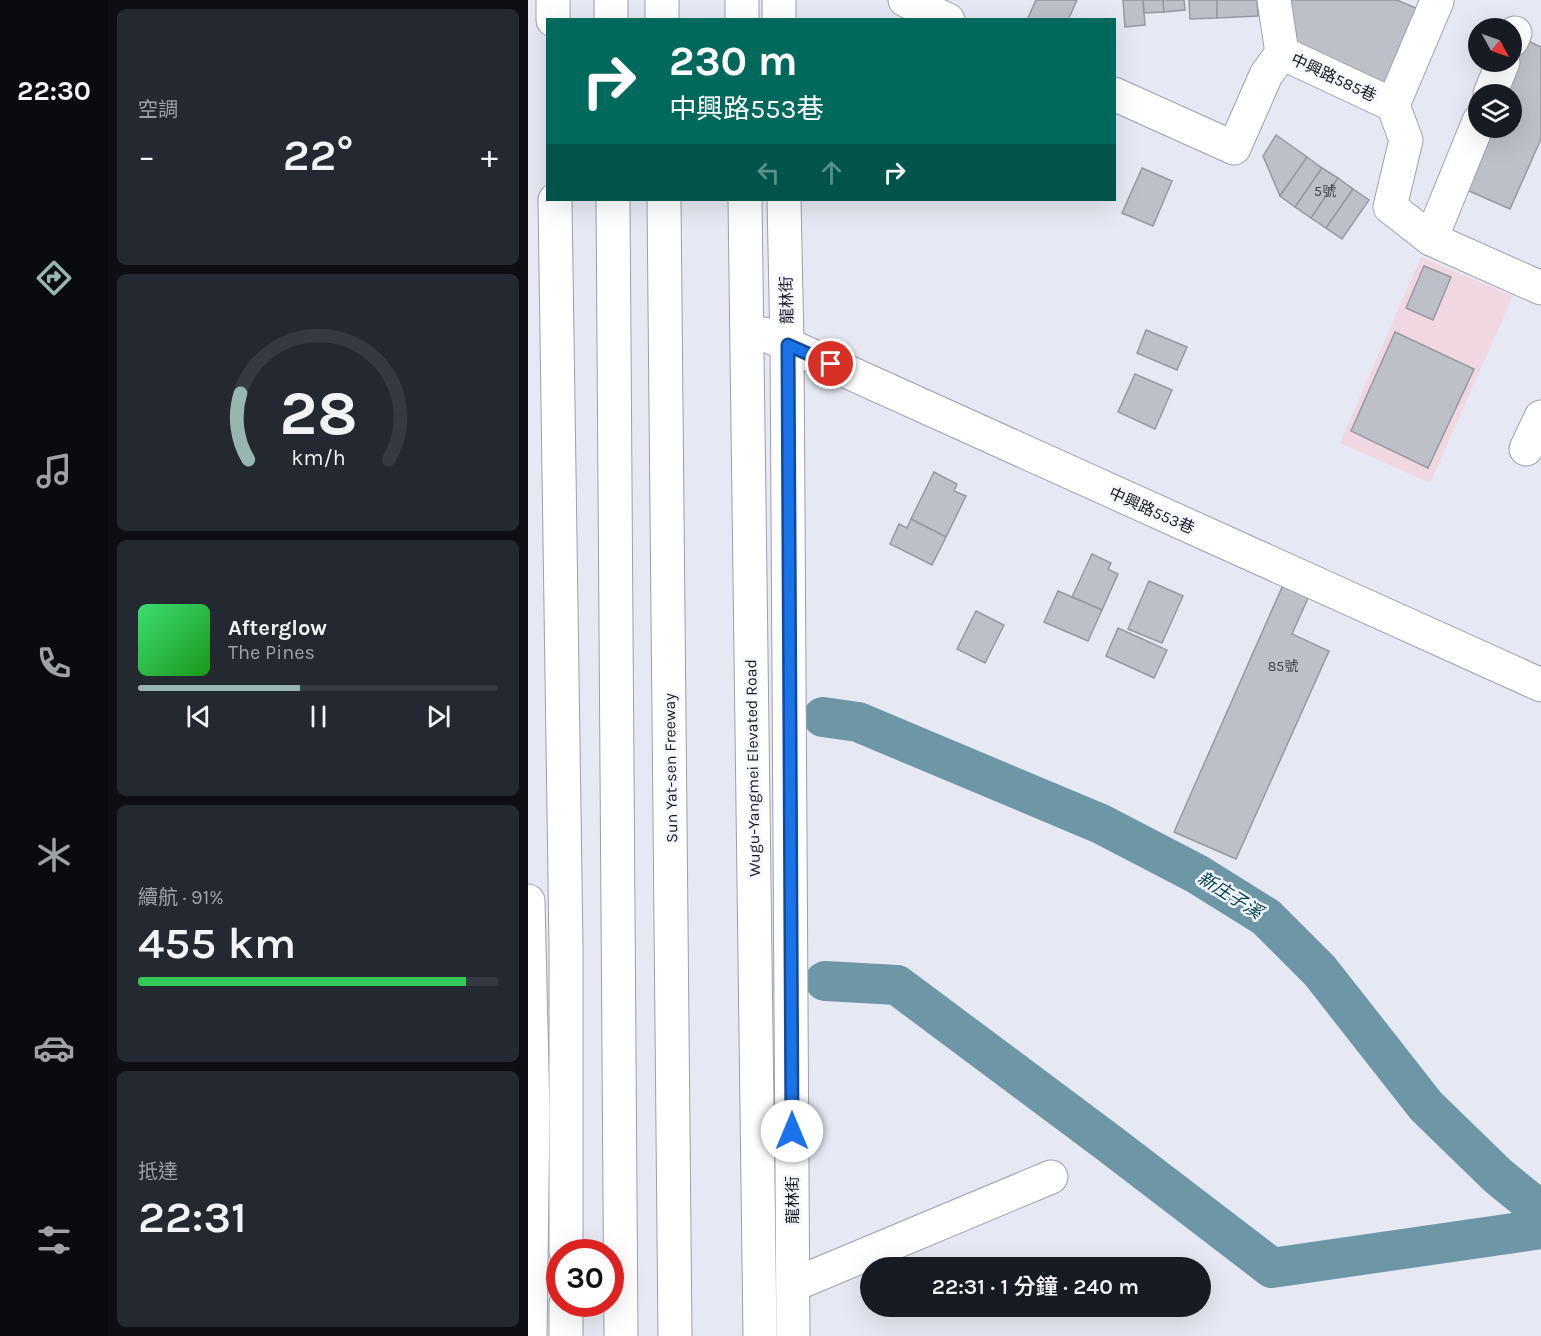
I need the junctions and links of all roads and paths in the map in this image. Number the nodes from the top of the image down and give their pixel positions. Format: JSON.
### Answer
{"nodes":[{"id":1,"x":553,"y":0,"type":"edge"},
{"id":2,"x":611,"y":0,"type":"edge"},
{"id":3,"x":662,"y":0,"type":"edge"},
{"id":4,"x":742,"y":0,"type":"edge"},
{"id":5,"x":779,"y":0,"type":"edge"},
{"id":6,"x":905,"y":0,"type":"edge"},
{"id":7,"x":1274,"y":0,"type":"edge"},
{"id":8,"x":1437,"y":1,"type":"edge"},
{"id":9,"x":553,"y":18,"type":"edge"},
{"id":10,"x":611,"y":18,"type":"edge"},
{"id":11,"x":662,"y":18,"type":"edge"},
{"id":12,"x":742,"y":18,"type":"edge"},
{"id":13,"x":779,"y":18,"type":"edge"},
{"id":14,"x":944,"y":18,"type":"edge"},
{"id":15,"x":1282,"y":53,"type":"junction"},
{"id":16,"x":1116,"y":95,"type":"edge"},
{"id":17,"x":1392,"y":105,"type":"junction"},
{"id":18,"x":1472,"y":138,"type":"edge"},
{"id":19,"x":555,"y":201,"type":"edge"},
{"id":20,"x":613,"y":201,"type":"edge"},
{"id":21,"x":664,"y":201,"type":"edge"},
{"id":22,"x":745,"y":201,"type":"edge"},
{"id":23,"x":784,"y":201,"type":"edge"},
{"id":24,"x":1431,"y":239,"type":"junction"},
{"id":25,"x":1541,"y":288,"type":"edge"},
{"id":26,"x":776,"y":340,"type":"junction"},
{"id":27,"x":1541,"y":417,"type":"edge"},
{"id":28,"x":1526,"y":449,"type":"dead end"},
{"id":29,"x":1541,"y":685,"type":"edge"},
{"id":30,"x":528,"y":901,"type":"edge"},
{"id":31,"x":1051,"y":1177,"type":"dead end"},
{"id":32,"x":566,"y":1239,"type":"edge"},
{"id":33,"x":792,"y":1285,"type":"junction"},
{"id":34,"x":566,"y":1317,"type":"edge"},
{"id":35,"x":530,"y":1336,"type":"edge"},
{"id":36,"x":566,"y":1336,"type":"edge"},
{"id":37,"x":621,"y":1336,"type":"edge"},
{"id":38,"x":675,"y":1336,"type":"edge"},
{"id":39,"x":760,"y":1336,"type":"edge"},
{"id":40,"x":793,"y":1336,"type":"edge"}],
"edges":[{"from":1,"to":9,"type":"main road"},
{"from":2,"to":10,"type":"main road"},
{"from":3,"to":11,"type":"main road"},
{"from":4,"to":12,"type":"main road"},
{"from":5,"to":13,"type":"main road"},
{"from":6,"to":14,"type":"main road"},
{"from":7,"to":15,"type":"main road"},
{"from":8,"to":17,"type":"main road"},
{"from":15,"to":16,"type":"main road","name":"中興路585巷"},
{"from":15,"to":17,"type":"main road","name":"中興路585巷"},
{"from":17,"to":24,"type":"main road","name":"中興路585巷"},
{"from":18,"to":24,"type":"main road"},
{"from":19,"to":32,"type":"main road"},
{"from":20,"to":37,"type":"main road"},
{"from":21,"to":38,"type":"main road","name":"Sun Yat-sen Freeway"},
{"from":22,"to":39,"type":"main road","name":"Wugu-Yangmei Elevated Road"},
{"from":23,"to":26,"type":"main road","name":"龍林街"},
{"from":24,"to":25,"type":"main road","name":"中興路585巷"},
{"from":26,"to":29,"type":"main road","name":"中興路553巷"},
{"from":26,"to":33,"type":"main road","name":"龍林街"},
{"from":27,"to":28,"type":"main road"},
{"from":30,"to":35,"type":"main road"},
{"from":31,"to":33,"type":"main road"},
{"from":33,"to":40,"type":"main road","name":"龍林街"},
{"from":34,"to":36,"type":"main road"}]}
